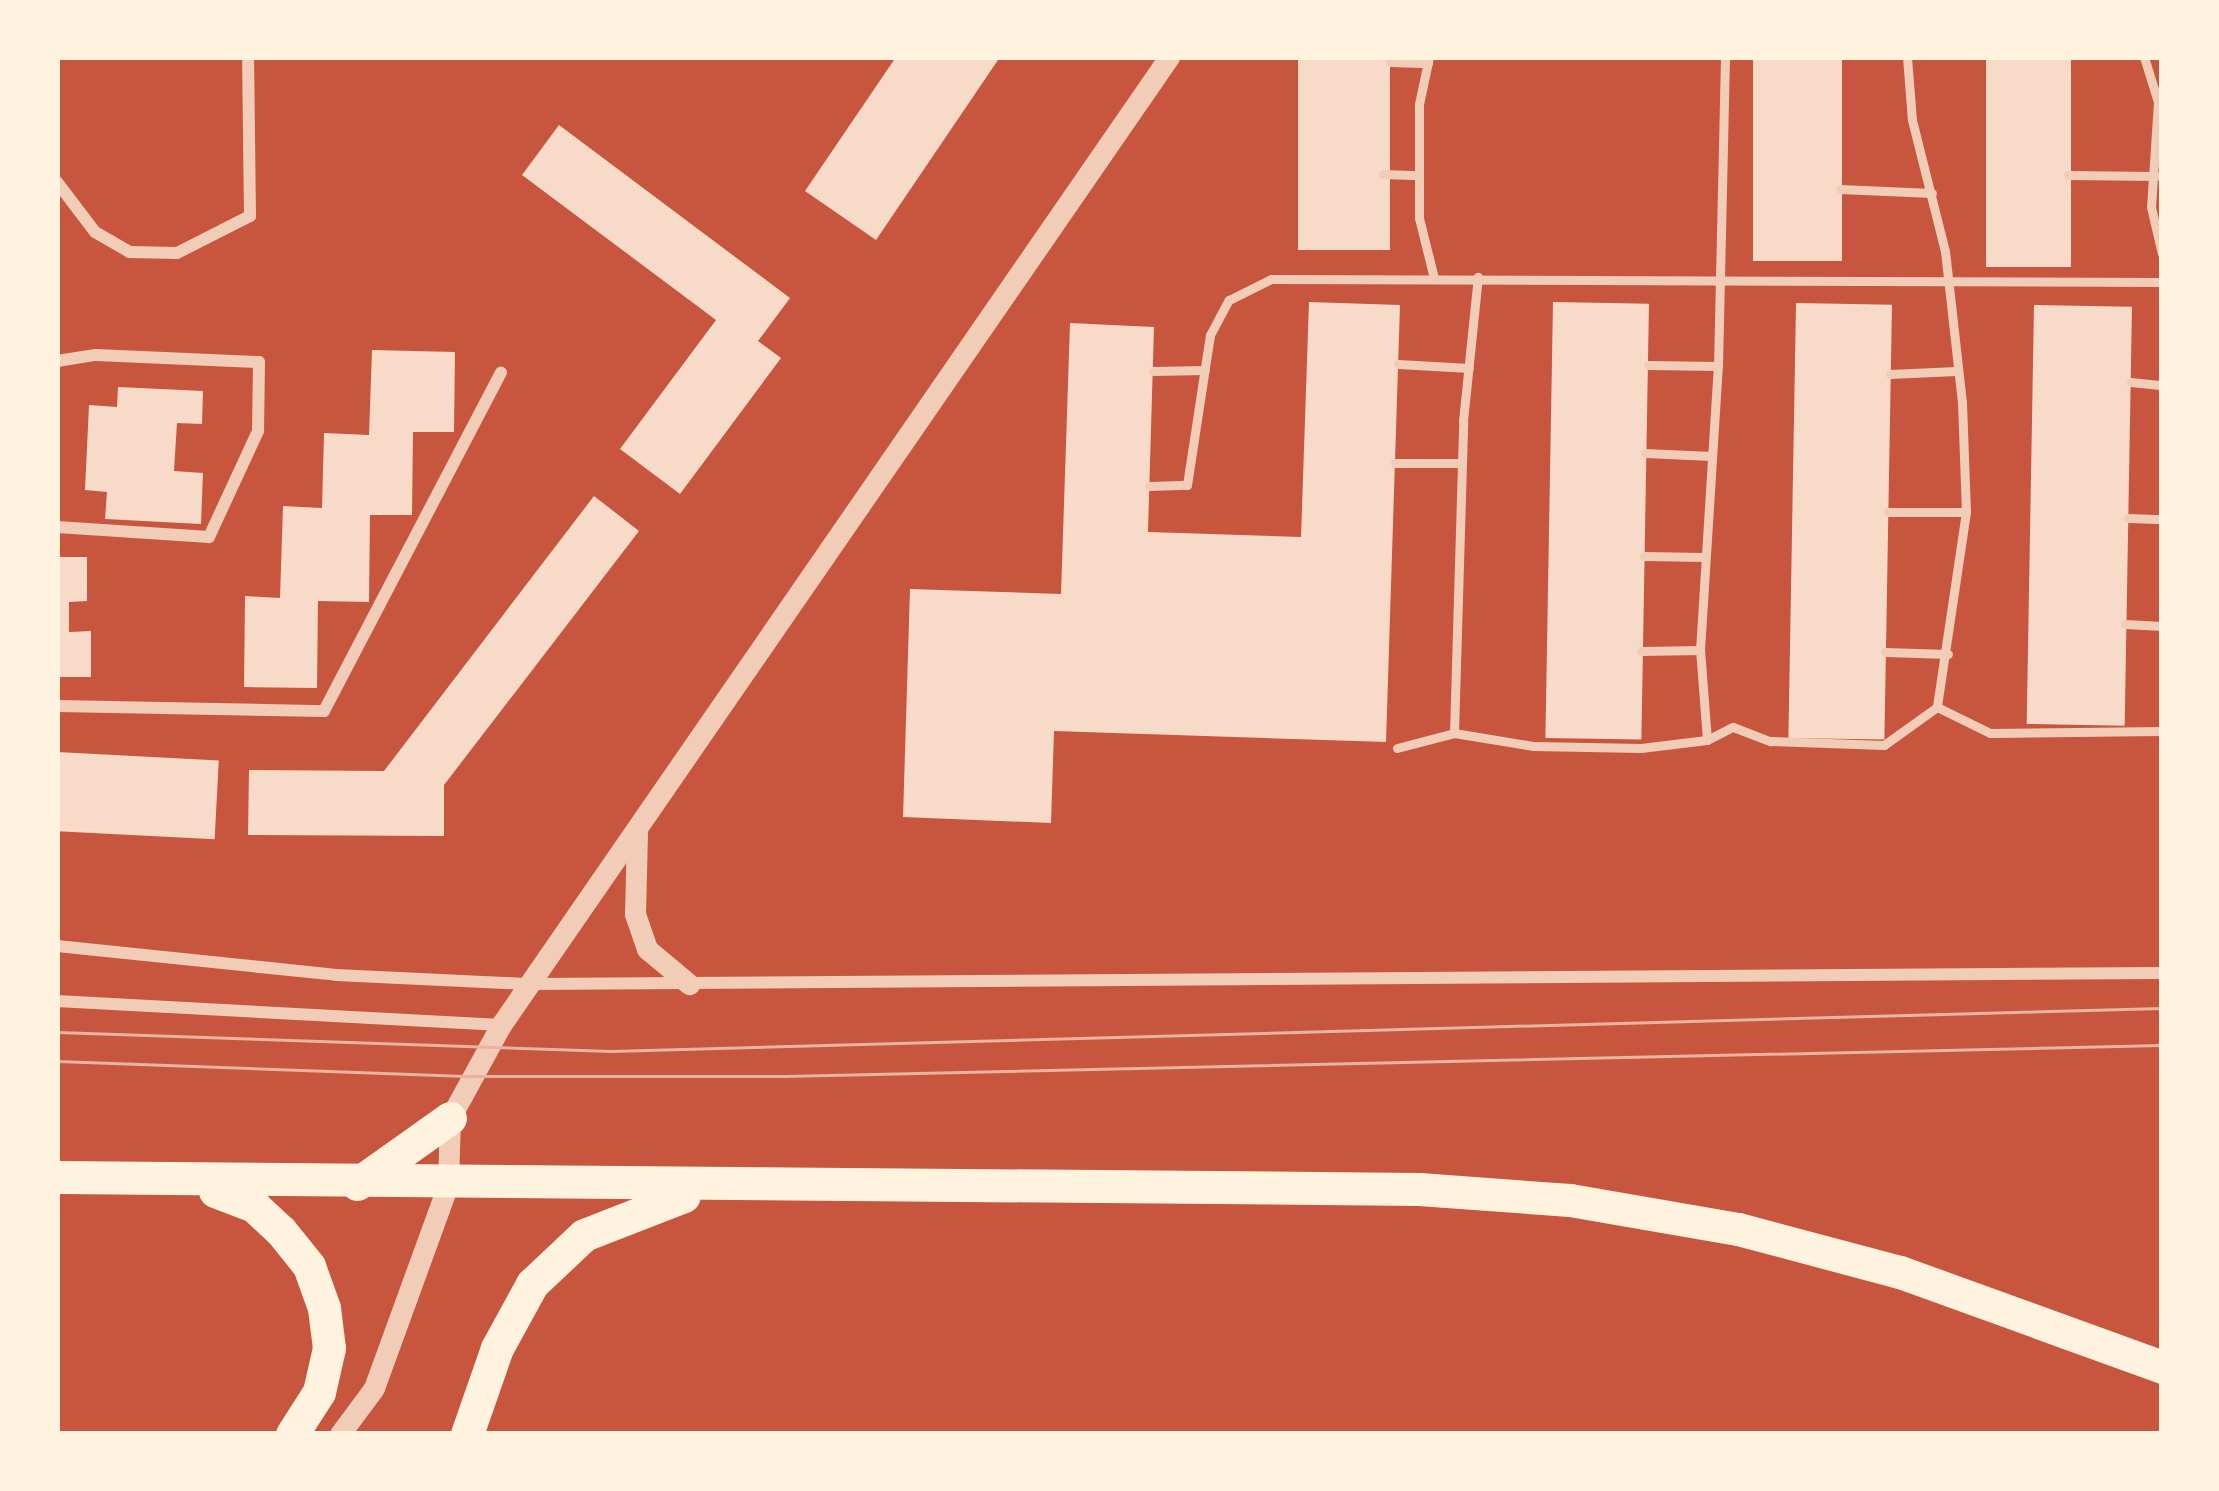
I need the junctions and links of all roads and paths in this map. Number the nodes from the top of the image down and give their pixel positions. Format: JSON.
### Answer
{"nodes":[{"id":1,"x":248,"y":57,"type":"edge"},
{"id":2,"x":1168,"y":57,"type":"edge"},
{"id":3,"x":1725,"y":57,"type":"edge"},
{"id":4,"x":1907,"y":57,"type":"edge"},
{"id":5,"x":2144,"y":57,"type":"edge"},
{"id":6,"x":1429,"y":60,"type":"edge"},
{"id":7,"x":1390,"y":62,"type":"dead end"},
{"id":8,"x":1383,"y":174,"type":"dead end"},
{"id":9,"x":2068,"y":175,"type":"dead end"},
{"id":10,"x":1419,"y":176,"type":"junction"},
{"id":11,"x":2156,"y":176,"type":"junction"},
{"id":12,"x":57,"y":182,"type":"edge"},
{"id":13,"x":1840,"y":189,"type":"dead end"},
{"id":14,"x":1932,"y":193,"type":"junction"},
{"id":15,"x":2162,"y":254,"type":"edge"},
{"id":16,"x":1478,"y":277,"type":"junction"},
{"id":17,"x":1434,"y":278,"type":"junction"},
{"id":18,"x":1720,"y":279,"type":"junction"},
{"id":19,"x":1946,"y":280,"type":"junction"},
{"id":20,"x":2162,"y":282,"type":"edge"},
{"id":21,"x":57,"y":361,"type":"edge"},
{"id":22,"x":1398,"y":364,"type":"dead end"},
{"id":23,"x":1648,"y":365,"type":"dead end"},
{"id":24,"x":1718,"y":366,"type":"junction"},
{"id":25,"x":1469,"y":368,"type":"junction"},
{"id":26,"x":1205,"y":370,"type":"junction"},
{"id":27,"x":1153,"y":371,"type":"dead end"},
{"id":28,"x":1956,"y":371,"type":"junction"},
{"id":29,"x":501,"y":373,"type":"dead end"},
{"id":30,"x":1890,"y":374,"type":"dead end"},
{"id":31,"x":2131,"y":382,"type":"dead end"},
{"id":32,"x":2162,"y":385,"type":"edge"},
{"id":33,"x":1646,"y":453,"type":"dead end"},
{"id":34,"x":1712,"y":456,"type":"junction"},
{"id":35,"x":1395,"y":463,"type":"dead end"},
{"id":36,"x":1462,"y":463,"type":"junction"},
{"id":37,"x":1149,"y":486,"type":"dead end"},
{"id":38,"x":1888,"y":512,"type":"dead end"},
{"id":39,"x":1966,"y":512,"type":"junction"},
{"id":40,"x":2128,"y":518,"type":"dead end"},
{"id":41,"x":2162,"y":519,"type":"edge"},
{"id":42,"x":57,"y":527,"type":"edge"},
{"id":43,"x":1644,"y":556,"type":"dead end"},
{"id":44,"x":1704,"y":557,"type":"junction"},
{"id":45,"x":2125,"y":624,"type":"dead end"},
{"id":46,"x":2162,"y":626,"type":"edge"},
{"id":47,"x":1700,"y":650,"type":"junction"},
{"id":48,"x":1641,"y":651,"type":"dead end"},
{"id":49,"x":1885,"y":652,"type":"dead end"},
{"id":50,"x":1948,"y":654,"type":"junction"},
{"id":51,"x":57,"y":706,"type":"edge"},
{"id":52,"x":1937,"y":706,"type":"junction"},
{"id":53,"x":2162,"y":731,"type":"edge"},
{"id":54,"x":1454,"y":733,"type":"junction"},
{"id":55,"x":1707,"y":740,"type":"junction"},
{"id":56,"x":1397,"y":748,"type":"dead end"},
{"id":57,"x":638,"y":826,"type":"junction"},
{"id":58,"x":57,"y":946,"type":"edge"},
{"id":59,"x":2162,"y":973,"type":"edge"},
{"id":60,"x":530,"y":984,"type":"junction"},
{"id":61,"x":689,"y":984,"type":"junction"},
{"id":62,"x":57,"y":1001,"type":"edge"},
{"id":63,"x":501,"y":1025,"type":"junction"},
{"id":64,"x":449,"y":1118,"type":"junction"},
{"id":65,"x":57,"y":1177,"type":"edge"},
{"id":66,"x":184,"y":1184,"type":"junction"},
{"id":67,"x":357,"y":1184,"type":"junction"},
{"id":68,"x":448,"y":1185,"type":"junction"},
{"id":69,"x":714,"y":1186,"type":"junction"},
{"id":70,"x":2162,"y":1367,"type":"edge"},
{"id":71,"x":292,"y":1434,"type":"edge"},
{"id":72,"x":340,"y":1434,"type":"edge"},
{"id":73,"x":467,"y":1434,"type":"edge"}],
"edges":[{"from":1,"to":12,"type":"street"},
{"from":2,"to":57,"type":"street"},
{"from":3,"to":18,"type":"lane"},
{"from":4,"to":14,"type":"lane"},
{"from":5,"to":11,"type":"lane"},
{"from":6,"to":7,"type":"lane"},
{"from":6,"to":10,"type":"lane"},
{"from":8,"to":10,"type":"lane"},
{"from":9,"to":11,"type":"lane"},
{"from":10,"to":17,"type":"lane"},
{"from":11,"to":15,"type":"lane"},
{"from":13,"to":14,"type":"lane"},
{"from":14,"to":19,"type":"lane"},
{"from":16,"to":17,"type":"lane"},
{"from":16,"to":18,"type":"lane"},
{"from":16,"to":25,"type":"lane"},
{"from":17,"to":26,"type":"lane"},
{"from":18,"to":19,"type":"lane"},
{"from":18,"to":24,"type":"lane"},
{"from":19,"to":20,"type":"lane"},
{"from":19,"to":28,"type":"lane"},
{"from":21,"to":42,"type":"street"},
{"from":22,"to":25,"type":"lane"},
{"from":23,"to":24,"type":"lane"},
{"from":24,"to":34,"type":"lane"},
{"from":25,"to":36,"type":"lane"},
{"from":26,"to":27,"type":"lane"},
{"from":26,"to":37,"type":"lane"},
{"from":28,"to":30,"type":"lane"},
{"from":28,"to":39,"type":"lane"},
{"from":29,"to":51,"type":"street"},
{"from":31,"to":32,"type":"lane"},
{"from":33,"to":34,"type":"lane"},
{"from":34,"to":44,"type":"lane"},
{"from":35,"to":36,"type":"lane"},
{"from":36,"to":54,"type":"lane"},
{"from":38,"to":39,"type":"lane"},
{"from":39,"to":50,"type":"lane"},
{"from":40,"to":41,"type":"lane"},
{"from":43,"to":44,"type":"lane"},
{"from":44,"to":47,"type":"lane"},
{"from":45,"to":46,"type":"lane"},
{"from":47,"to":48,"type":"lane"},
{"from":47,"to":55,"type":"lane"},
{"from":49,"to":50,"type":"lane"},
{"from":50,"to":52,"type":"lane"},
{"from":52,"to":53,"type":"lane"},
{"from":52,"to":55,"type":"lane"},
{"from":54,"to":55,"type":"lane"},
{"from":54,"to":56,"type":"lane"},
{"from":57,"to":60,"type":"street"},
{"from":57,"to":61,"type":"street"},
{"from":58,"to":60,"type":"street"},
{"from":59,"to":61,"type":"street"},
{"from":60,"to":61,"type":"street"},
{"from":60,"to":63,"type":"street"},
{"from":62,"to":63,"type":"street"},
{"from":63,"to":64,"type":"street"},
{"from":64,"to":67,"type":"highway"},
{"from":64,"to":68,"type":"street"},
{"from":65,"to":66,"type":"highway"},
{"from":66,"to":67,"type":"highway"},
{"from":66,"to":71,"type":"highway"},
{"from":67,"to":68,"type":"highway"},
{"from":68,"to":69,"type":"highway"},
{"from":68,"to":72,"type":"street"},
{"from":69,"to":70,"type":"highway"},
{"from":69,"to":73,"type":"highway"}]}
